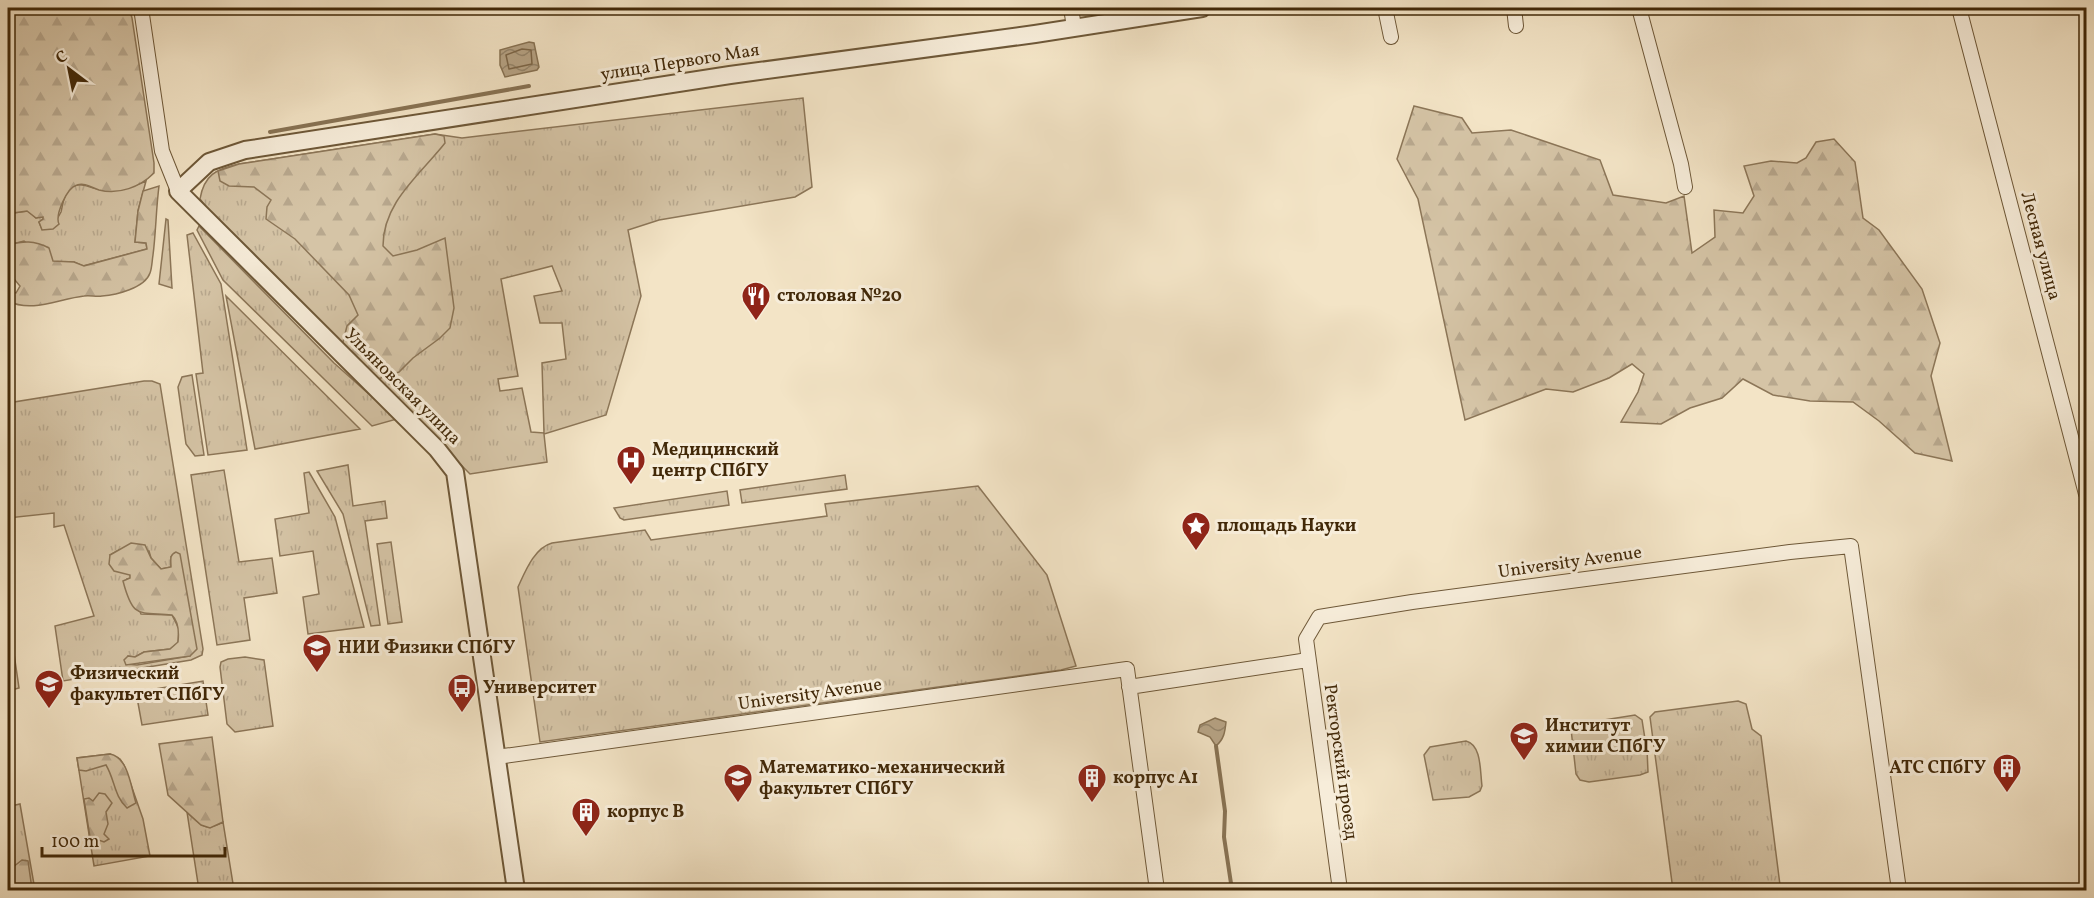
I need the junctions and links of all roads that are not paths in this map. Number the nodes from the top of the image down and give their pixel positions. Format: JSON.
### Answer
{"nodes":[{"id":1,"x":141,"y":8,"type":"edge"},
{"id":2,"x":1071,"y":8,"type":"edge"},
{"id":3,"x":1202,"y":8,"type":"edge"},
{"id":4,"x":1385,"y":8,"type":"edge"},
{"id":5,"x":1514,"y":8,"type":"edge"},
{"id":6,"x":1639,"y":8,"type":"edge"},
{"id":7,"x":1959,"y":8,"type":"edge"},
{"id":8,"x":1516,"y":26,"type":"dead end"},
{"id":9,"x":1074,"y":27,"type":"junction"},
{"id":10,"x":1391,"y":37,"type":"dead end"},
{"id":11,"x":1685,"y":187,"type":"dead end"},
{"id":12,"x":178,"y":191,"type":"junction"},
{"id":13,"x":2086,"y":494,"type":"edge"},
{"id":14,"x":1306,"y":639,"type":"joint"},
{"id":15,"x":1308,"y":660,"type":"junction"},
{"id":16,"x":1129,"y":687,"type":"junction"},
{"id":17,"x":497,"y":756,"type":"junction"},
{"id":18,"x":516,"y":891,"type":"edge"},
{"id":19,"x":1157,"y":891,"type":"edge"},
{"id":20,"x":1340,"y":891,"type":"edge"},
{"id":21,"x":1899,"y":891,"type":"edge"}],
"edges":[{"from":1,"to":12,"type":"street","name":"Ульяновская улица"},
{"from":2,"to":9,"type":"street"},
{"from":3,"to":9,"type":"street","name":"улица Первого Мая"},
{"from":4,"to":10,"type":"street"},
{"from":5,"to":8,"type":"street"},
{"from":6,"to":11,"type":"street"},
{"from":7,"to":13,"type":"street","name":"Лесная улица"},
{"from":9,"to":12,"type":"street","name":"улица Первого Мая"},
{"from":12,"to":17,"type":"street","name":"Ульяновская улица"},
{"from":14,"to":15,"type":"street","name":"Ректорский проезд"},
{"from":14,"to":21,"type":"street","name":"University Avenue"},
{"from":15,"to":16,"type":"street"},
{"from":15,"to":20,"type":"street","name":"Ректорский проезд"},
{"from":16,"to":17,"type":"street","name":"University Avenue"},
{"from":16,"to":19,"type":"street"},
{"from":17,"to":18,"type":"street","name":"Ульяновская улица"}]}
